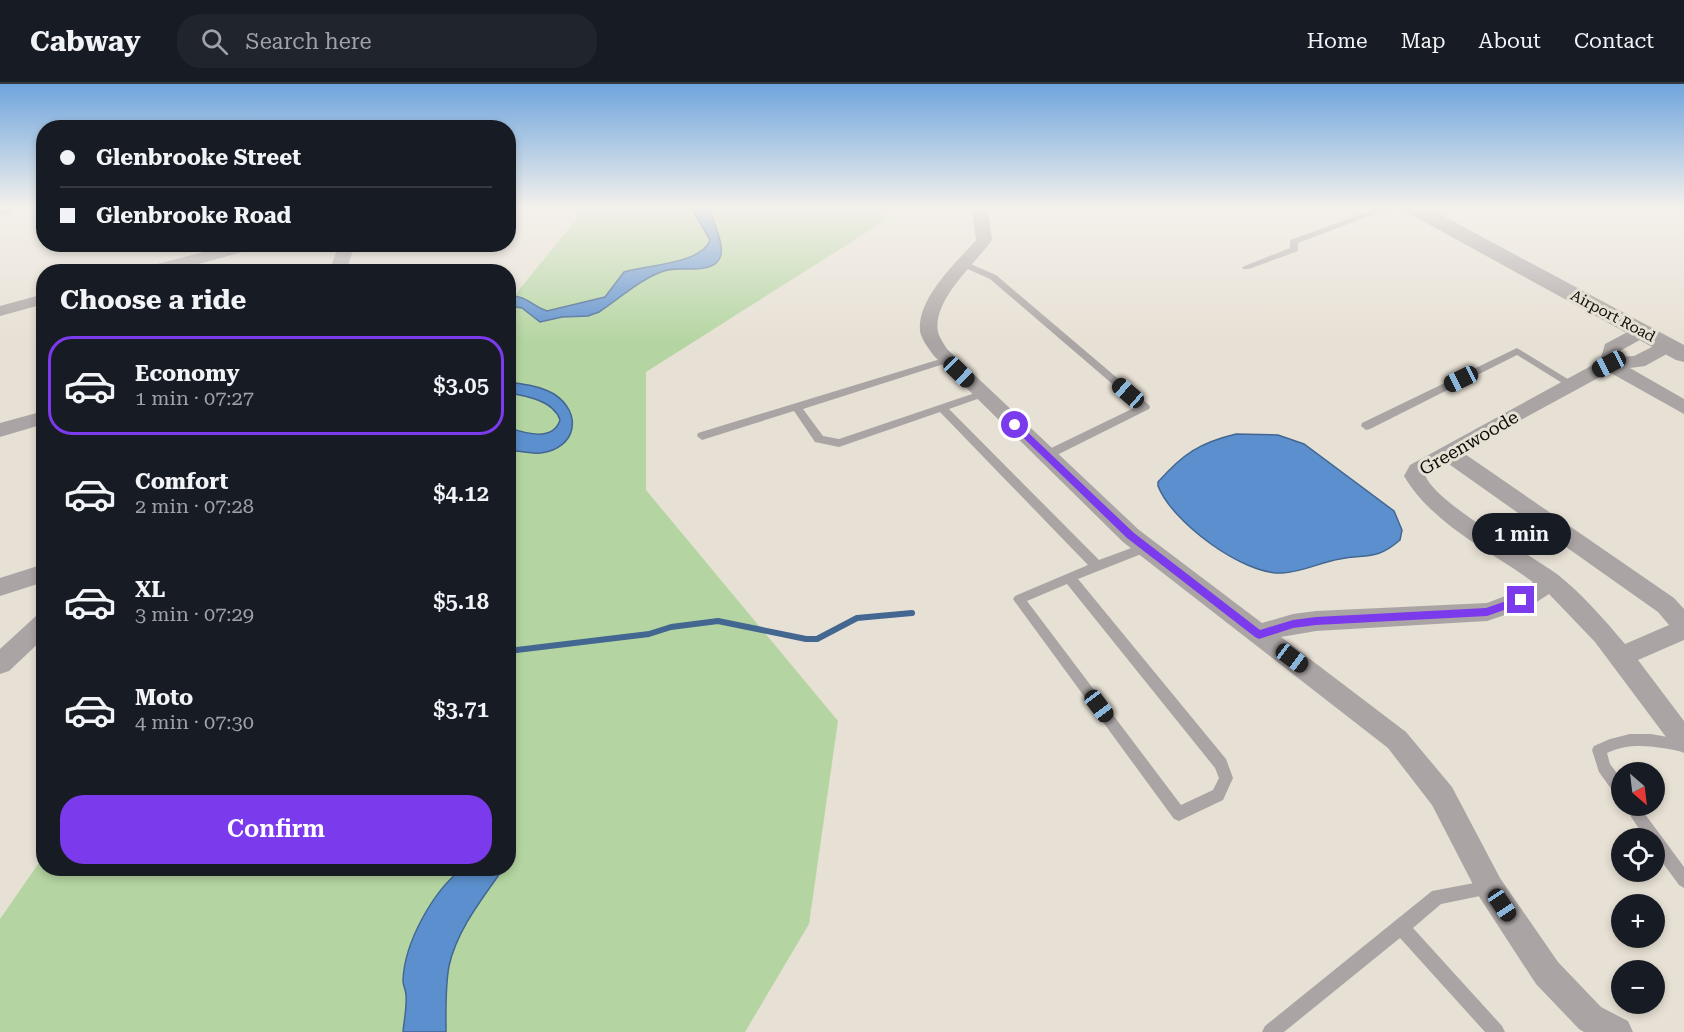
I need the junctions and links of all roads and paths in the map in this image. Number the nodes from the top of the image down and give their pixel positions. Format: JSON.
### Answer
{"nodes":[{"id":1,"x":220,"y":253,"type":"edge"},
{"id":2,"x":974,"y":253,"type":"edge"},
{"id":3,"x":1282,"y":253,"type":"edge"},
{"id":4,"x":1496,"y":253,"type":"edge"},
{"id":5,"x":179,"y":264,"type":"edge"},
{"id":6,"x":966,"y":264,"type":"junction"},
{"id":7,"x":1245,"y":267,"type":"dead end"},
{"id":8,"x":36,"y":301,"type":"edge"},
{"id":9,"x":0,"y":311,"type":"edge"},
{"id":10,"x":1641,"y":332,"type":"junction"},
{"id":11,"x":1676,"y":351,"type":"edge"},
{"id":12,"x":947,"y":360,"type":"junction"},
{"id":13,"x":1609,"y":364,"type":"junction"},
{"id":14,"x":1571,"y":384,"type":"junction"},
{"id":15,"x":982,"y":394,"type":"junction"},
{"id":16,"x":796,"y":407,"type":"junction"},
{"id":17,"x":942,"y":408,"type":"junction"},
{"id":18,"x":1684,"y":408,"type":"edge"},
{"id":19,"x":36,"y":419,"type":"edge"},
{"id":20,"x":1366,"y":426,"type":"dead end"},
{"id":21,"x":0,"y":430,"type":"edge"},
{"id":22,"x":702,"y":436,"type":"dead end"},
{"id":23,"x":1448,"y":452,"type":"junction"},
{"id":24,"x":1047,"y":455,"type":"junction"},
{"id":25,"x":1145,"y":548,"type":"junction"},
{"id":26,"x":1097,"y":566,"type":"junction"},
{"id":27,"x":36,"y":575,"type":"edge"},
{"id":28,"x":1069,"y":578,"type":"junction"},
{"id":29,"x":1551,"y":582,"type":"junction"},
{"id":30,"x":0,"y":586,"type":"edge"},
{"id":31,"x":1684,"y":627,"type":"edge"},
{"id":32,"x":36,"y":630,"type":"edge"},
{"id":33,"x":1259,"y":634,"type":"junction"},
{"id":34,"x":1619,"y":657,"type":"junction"},
{"id":35,"x":0,"y":664,"type":"edge"},
{"id":36,"x":1684,"y":741,"type":"edge"},
{"id":37,"x":1684,"y":746,"type":"edge"},
{"id":38,"x":1611,"y":777,"type":"edge"},
{"id":39,"x":1638,"y":816,"type":"edge"},
{"id":40,"x":1684,"y":880,"type":"edge"},
{"id":41,"x":1490,"y":888,"type":"junction"},
{"id":42,"x":1401,"y":927,"type":"junction"},
{"id":43,"x":1490,"y":1030,"type":"edge"},
{"id":44,"x":1271,"y":1032,"type":"edge"},
{"id":45,"x":1617,"y":1032,"type":"edge"}],
"edges":[{"from":1,"to":5,"type":"street"},
{"from":2,"to":6,"type":"street"},
{"from":3,"to":7,"type":"lane"},
{"from":4,"to":10,"type":"street","name":"Airport Road"},
{"from":6,"to":12,"type":"street"},
{"from":6,"to":24,"type":"lane"},
{"from":8,"to":9,"type":"street"},
{"from":10,"to":11,"type":"street","name":"Airport Road"},
{"from":10,"to":13,"type":"street","name":"Greenwoode"},
{"from":11,"to":13,"type":"street","name":"Greenwoode"},
{"from":12,"to":15,"type":"street"},
{"from":12,"to":16,"type":"lane"},
{"from":13,"to":14,"type":"street","name":"Greenwoode"},
{"from":13,"to":18,"type":"street"},
{"from":14,"to":20,"type":"lane"},
{"from":14,"to":23,"type":"street","name":"Greenwoode"},
{"from":15,"to":17,"type":"lane"},
{"from":15,"to":24,"type":"street"},
{"from":16,"to":17,"type":"lane"},
{"from":16,"to":22,"type":"lane"},
{"from":17,"to":26,"type":"lane"},
{"from":19,"to":21,"type":"street"},
{"from":23,"to":29,"type":"street","name":"Greenwoode"},
{"from":23,"to":31,"type":"street"},
{"from":24,"to":25,"type":"street"},
{"from":25,"to":26,"type":"lane"},
{"from":25,"to":33,"type":"street"},
{"from":26,"to":28,"type":"lane"},
{"from":27,"to":30,"type":"street"},
{"from":28,"to":28,"type":"lane"},
{"from":29,"to":33,"type":"street"},
{"from":29,"to":34,"type":"street","name":"Greenwoode"},
{"from":31,"to":34,"type":"street"},
{"from":32,"to":35,"type":"street"},
{"from":33,"to":41,"type":"street"},
{"from":34,"to":36,"type":"street","name":"Greenwoode"},
{"from":37,"to":38,"type":"lane"},
{"from":39,"to":40,"type":"lane"},
{"from":41,"to":42,"type":"lane"},
{"from":41,"to":45,"type":"street"},
{"from":42,"to":43,"type":"lane"},
{"from":42,"to":44,"type":"lane"}]}
